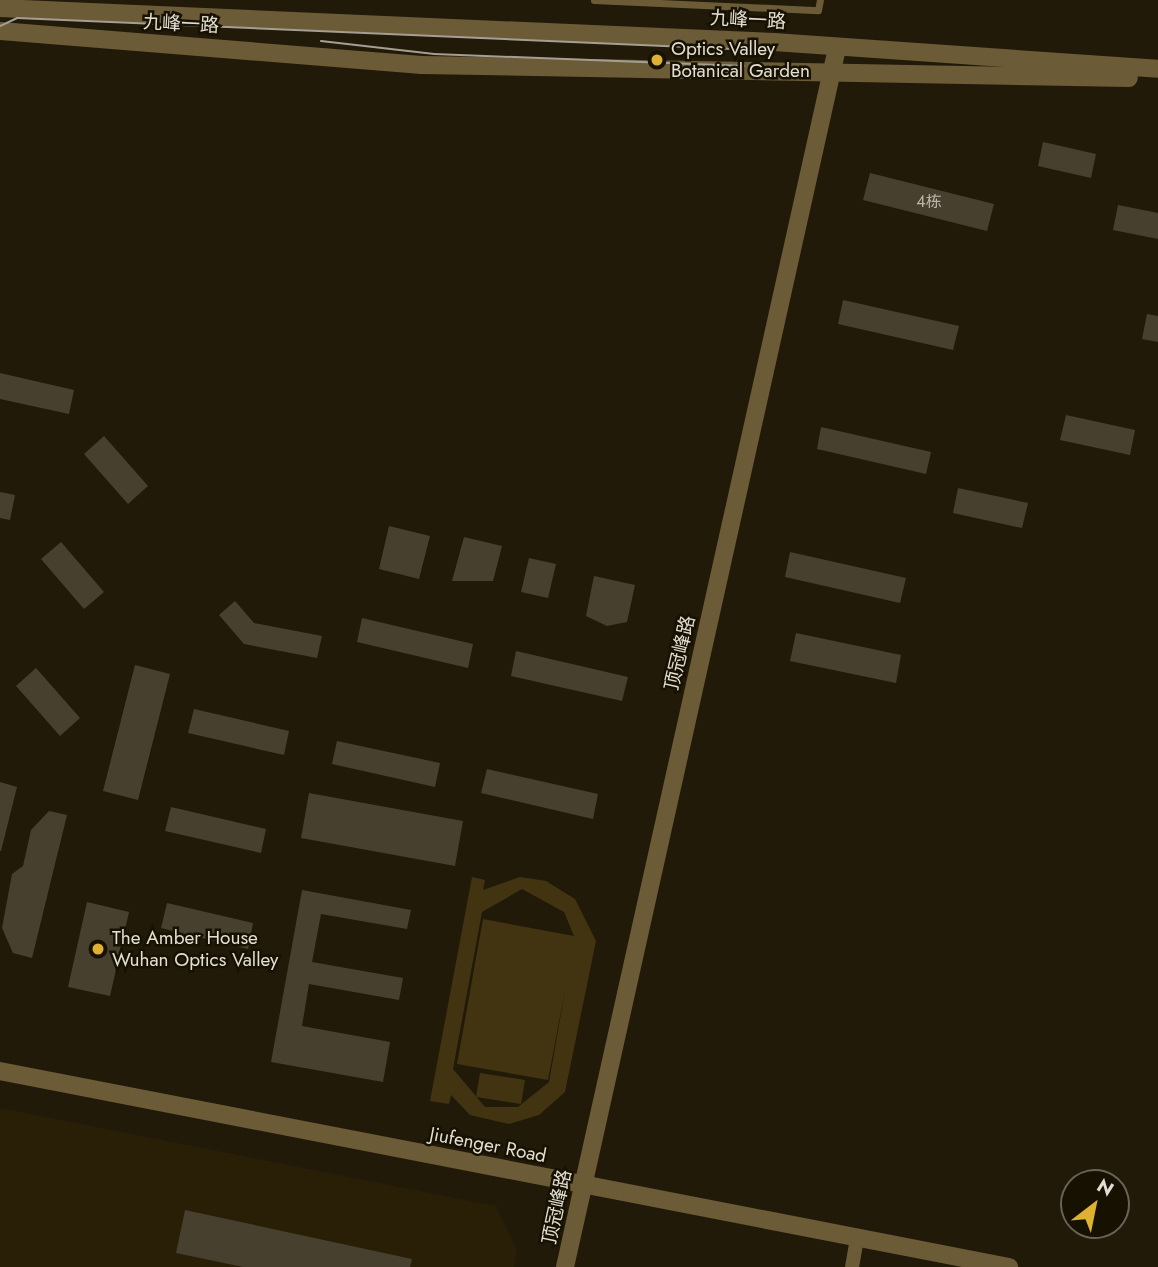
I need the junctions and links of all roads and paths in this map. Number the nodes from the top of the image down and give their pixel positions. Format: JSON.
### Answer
{"nodes":[{"id":1,"x":594,"y":0,"type":"edge"},
{"id":2,"x":820,"y":0,"type":"edge"},
{"id":3,"x":0,"y":8,"type":"edge"},
{"id":4,"x":0,"y":31,"type":"edge"},
{"id":5,"x":837,"y":48,"type":"junction"},
{"id":6,"x":1158,"y":69,"type":"edge"},
{"id":7,"x":831,"y":77,"type":"junction"},
{"id":8,"x":1158,"y":79,"type":"edge"},
{"id":9,"x":0,"y":1071,"type":"edge"},
{"id":10,"x":583,"y":1186,"type":"junction"},
{"id":11,"x":857,"y":1238,"type":"junction"},
{"id":12,"x":565,"y":1267,"type":"edge"},
{"id":13,"x":852,"y":1267,"type":"edge"},
{"id":14,"x":1009,"y":1267,"type":"edge"}],
"edges":[{"from":1,"to":2,"type":"lane"},
{"from":3,"to":5,"type":"street","name":"九峰一路"},
{"from":4,"to":7,"type":"street","name":"九峰一路"},
{"from":5,"to":6,"type":"street","name":"九峰一路"},
{"from":5,"to":7,"type":"street","name":"顶冠峰路"},
{"from":7,"to":8,"type":"street","name":"九峰一路"},
{"from":7,"to":10,"type":"street","name":"顶冠峰路"},
{"from":9,"to":10,"type":"street","name":"Jiufenger Road"},
{"from":10,"to":11,"type":"street","name":"Jiufenger Road"},
{"from":10,"to":12,"type":"street","name":"顶冠峰路"},
{"from":11,"to":13,"type":"street"},
{"from":11,"to":14,"type":"street","name":"Jiufenger Road"}]}
